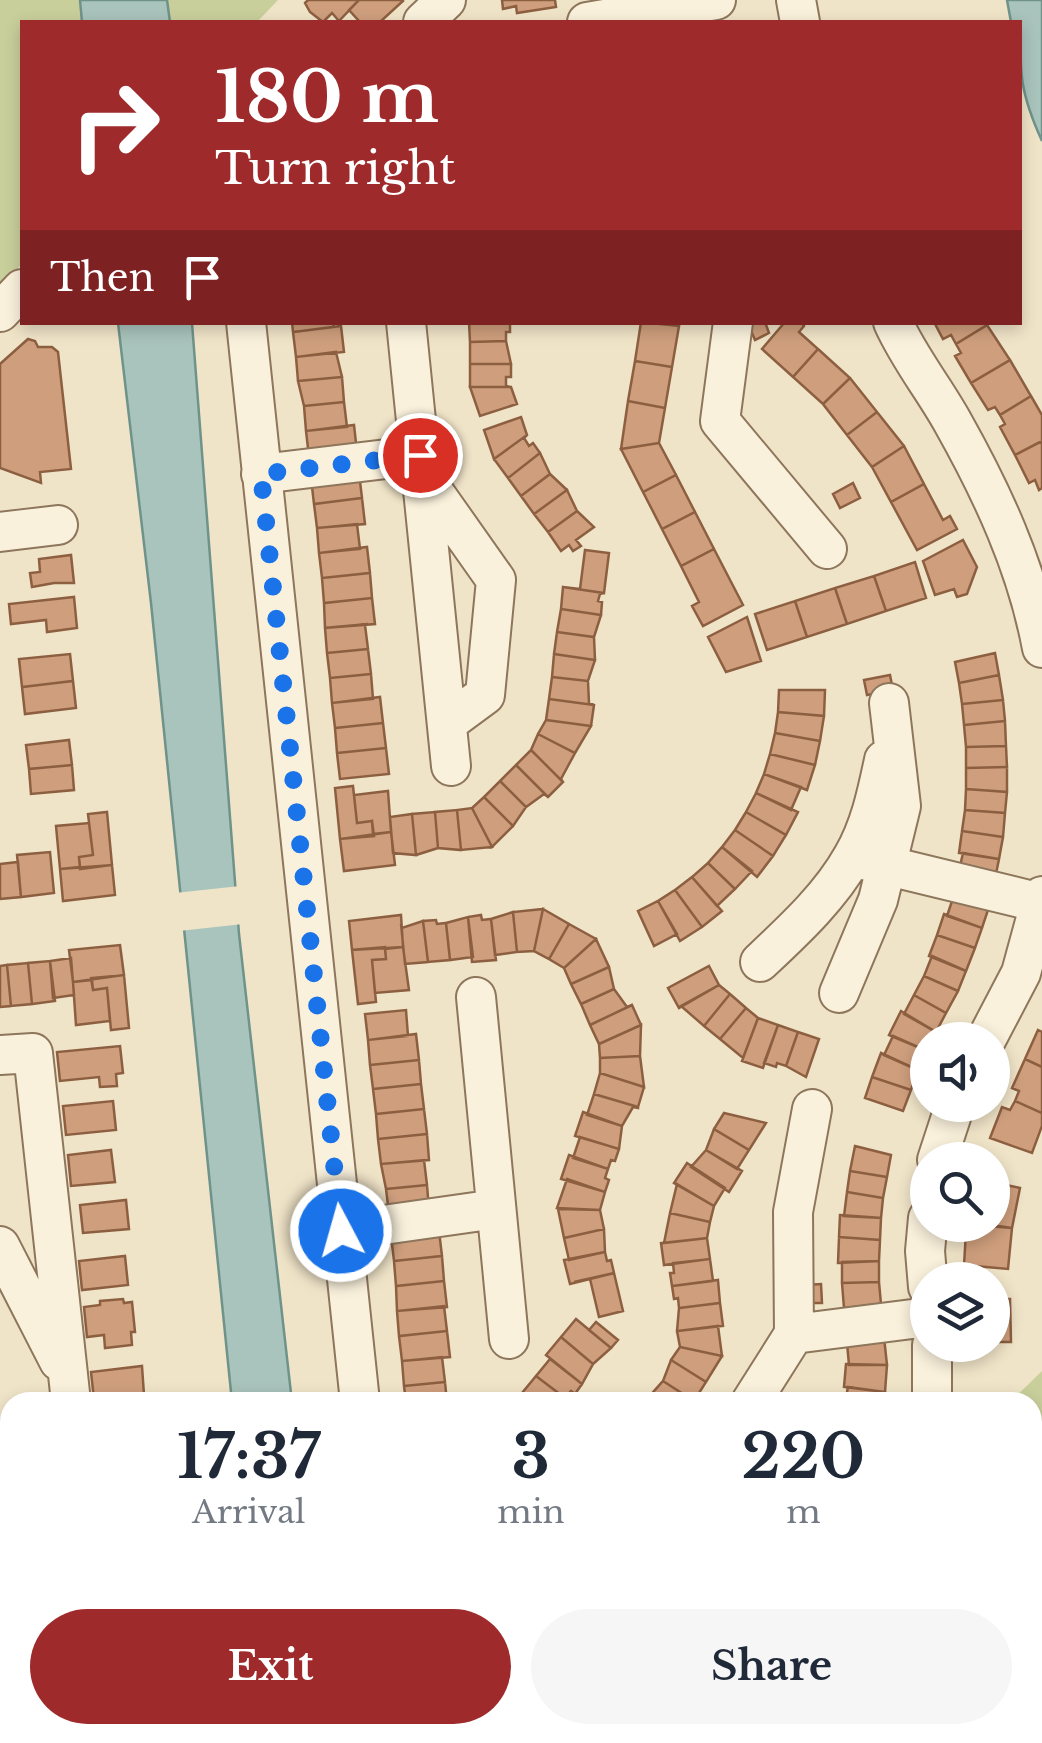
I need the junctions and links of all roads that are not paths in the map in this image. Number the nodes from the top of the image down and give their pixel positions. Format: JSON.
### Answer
{"nodes":[{"id":1,"x":446,"y":0,"type":"edge"},
{"id":2,"x":716,"y":0,"type":"edge"},
{"id":3,"x":425,"y":20,"type":"edge"},
{"id":4,"x":599,"y":20,"type":"edge"},
{"id":5,"x":20,"y":291,"type":"edge"},
{"id":6,"x":0,"y":312,"type":"edge"},
{"id":7,"x":246,"y":325,"type":"edge"},
{"id":8,"x":406,"y":325,"type":"edge"},
{"id":9,"x":733,"y":325,"type":"edge"},
{"id":10,"x":894,"y":325,"type":"edge"},
{"id":11,"x":421,"y":465,"type":"junction"},
{"id":12,"x":261,"y":474,"type":"junction"},
{"id":13,"x":58,"y":525,"type":"dead end"},
{"id":14,"x":0,"y":532,"type":"edge"},
{"id":15,"x":827,"y":549,"type":"dead end"},
{"id":16,"x":1042,"y":648,"type":"edge"},
{"id":17,"x":447,"y":723,"type":"junction"},
{"id":18,"x":451,"y":766,"type":"dead end"},
{"id":19,"x":870,"y":861,"type":"junction"},
{"id":20,"x":1042,"y":896,"type":"edge"},
{"id":21,"x":1041,"y":904,"type":"edge"},
{"id":22,"x":760,"y":962,"type":"dead end"},
{"id":23,"x":839,"y":994,"type":"dead end"},
{"id":24,"x":476,"y":997,"type":"dead end"},
{"id":25,"x":995,"y":1022,"type":"edge"},
{"id":26,"x":0,"y":1055,"type":"edge"},
{"id":27,"x":812,"y":1109,"type":"dead end"},
{"id":28,"x":496,"y":1210,"type":"junction"},
{"id":29,"x":341,"y":1231,"type":"junction"},
{"id":30,"x":0,"y":1246,"type":"edge"},
{"id":31,"x":910,"y":1319,"type":"edge"},
{"id":32,"x":794,"y":1334,"type":"junction"},
{"id":33,"x":509,"y":1339,"type":"dead end"},
{"id":34,"x":932,"y":1362,"type":"edge"},
{"id":35,"x":70,"y":1392,"type":"edge"},
{"id":36,"x":359,"y":1392,"type":"edge"},
{"id":37,"x":757,"y":1392,"type":"edge"},
{"id":38,"x":932,"y":1392,"type":"edge"}],
"edges":[{"from":1,"to":3,"type":"street"},
{"from":2,"to":4,"type":"street"},
{"from":5,"to":6,"type":"street"},
{"from":7,"to":12,"type":"street"},
{"from":8,"to":11,"type":"street"},
{"from":9,"to":15,"type":"street"},
{"from":10,"to":16,"type":"street"},
{"from":11,"to":12,"type":"street"},
{"from":11,"to":17,"type":"street"},
{"from":11,"to":17,"type":"street"},
{"from":12,"to":29,"type":"street"},
{"from":13,"to":14,"type":"street"},
{"from":17,"to":18,"type":"street"},
{"from":19,"to":21,"type":"street"},
{"from":19,"to":22,"type":"street"},
{"from":19,"to":23,"type":"street"},
{"from":20,"to":21,"type":"street"},
{"from":21,"to":25,"type":"street"},
{"from":24,"to":28,"type":"street"},
{"from":26,"to":35,"type":"street"},
{"from":27,"to":32,"type":"street"},
{"from":28,"to":29,"type":"street"},
{"from":28,"to":33,"type":"street"},
{"from":29,"to":36,"type":"street"},
{"from":30,"to":35,"type":"street"},
{"from":31,"to":32,"type":"street"},
{"from":32,"to":37,"type":"street"},
{"from":34,"to":38,"type":"street"}]}
